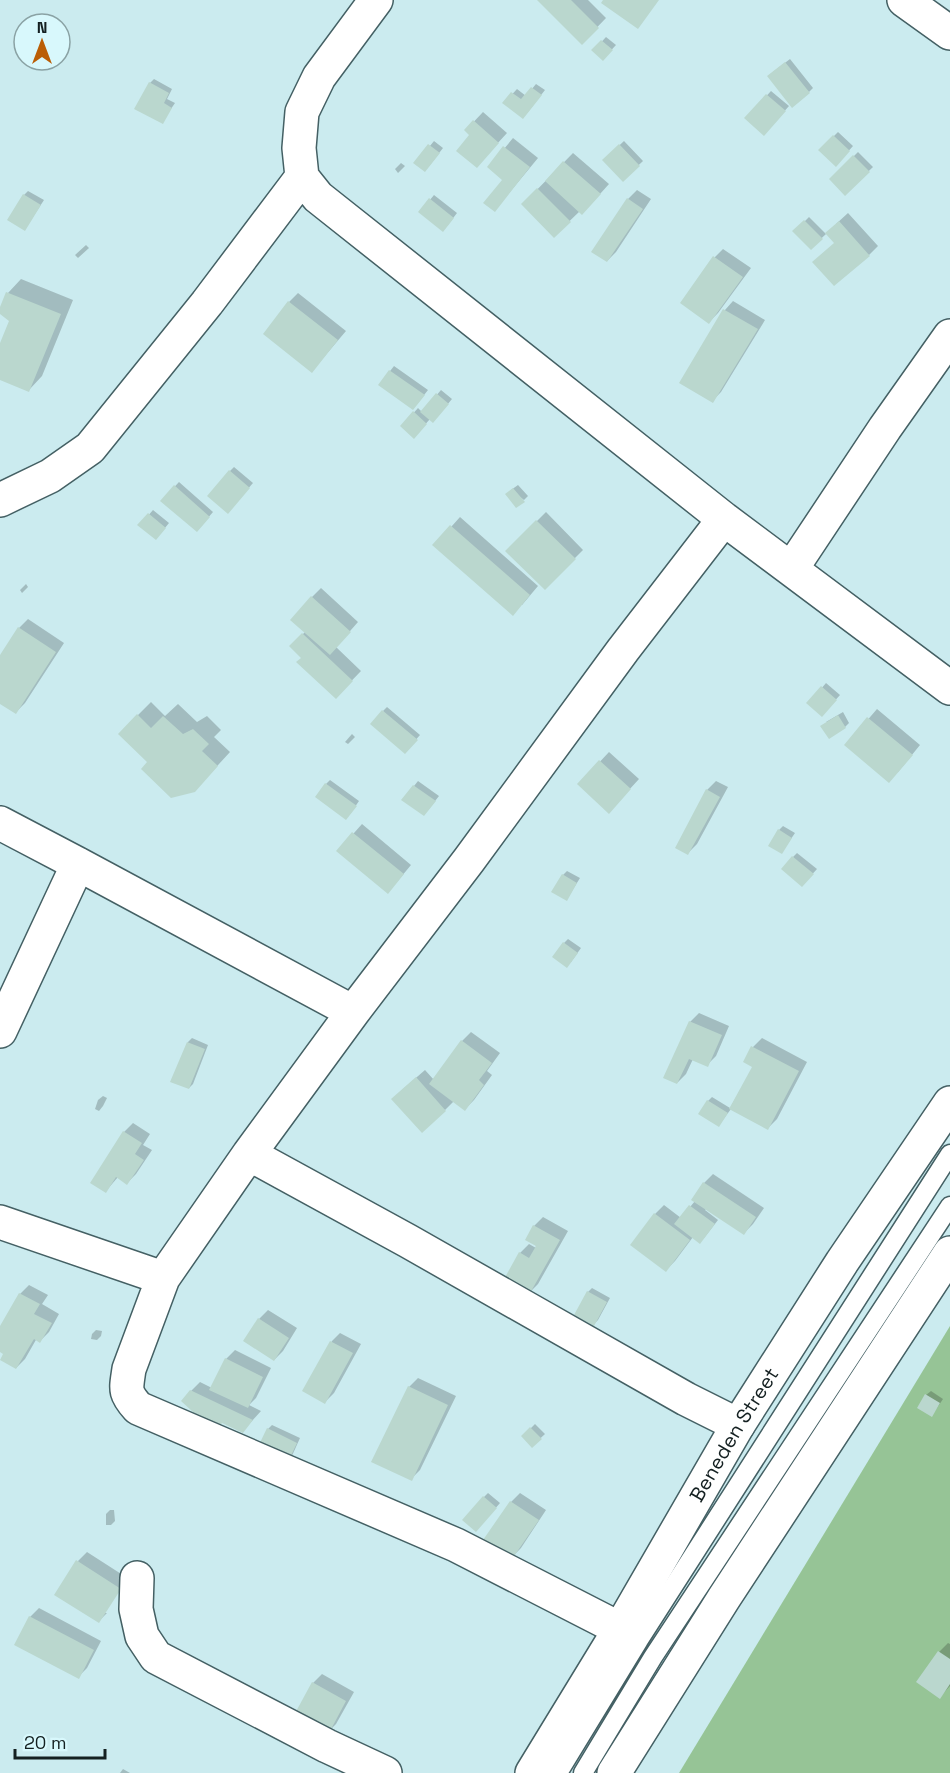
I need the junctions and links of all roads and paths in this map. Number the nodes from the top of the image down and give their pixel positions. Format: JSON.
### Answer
{"nodes":[{"id":1,"x":376,"y":0,"type":"edge"},
{"id":2,"x":904,"y":0,"type":"edge"},
{"id":3,"x":950,"y":33,"type":"edge"},
{"id":4,"x":302,"y":177,"type":"junction"},
{"id":5,"x":950,"y":336,"type":"edge"},
{"id":6,"x":0,"y":471,"type":"edge"},
{"id":7,"x":50,"y":476,"type":"junction"},
{"id":8,"x":0,"y":500,"type":"edge"},
{"id":9,"x":724,"y":519,"type":"junction"},
{"id":10,"x":792,"y":568,"type":"junction"},
{"id":11,"x":950,"y":688,"type":"edge"},
{"id":12,"x":0,"y":824,"type":"edge"},
{"id":13,"x":78,"y":864,"type":"junction"},
{"id":14,"x":353,"y":1012,"type":"junction"},
{"id":15,"x":0,"y":1030,"type":"edge"},
{"id":16,"x":950,"y":1103,"type":"edge"},
{"id":17,"x":249,"y":1154,"type":"junction"},
{"id":18,"x":950,"y":1155,"type":"edge"},
{"id":19,"x":950,"y":1206,"type":"edge"},
{"id":20,"x":0,"y":1222,"type":"edge"},
{"id":21,"x":950,"y":1253,"type":"edge"},
{"id":22,"x":163,"y":1278,"type":"junction"},
{"id":23,"x":738,"y":1425,"type":"junction"},
{"id":24,"x":137,"y":1578,"type":"dead end"},
{"id":25,"x":620,"y":1629,"type":"junction"},
{"id":26,"x":385,"y":1773,"type":"edge"},
{"id":27,"x":532,"y":1773,"type":"edge"},
{"id":28,"x":558,"y":1773,"type":"edge"},
{"id":29,"x":583,"y":1773,"type":"edge"},
{"id":30,"x":614,"y":1773,"type":"edge"}],
"edges":[{"from":1,"to":4,"type":"street"},
{"from":2,"to":3,"type":"street"},
{"from":4,"to":7,"type":"street"},
{"from":4,"to":9,"type":"street"},
{"from":5,"to":10,"type":"street"},
{"from":6,"to":7,"type":"street"},
{"from":7,"to":8,"type":"street"},
{"from":9,"to":10,"type":"street"},
{"from":9,"to":14,"type":"street"},
{"from":10,"to":11,"type":"street"},
{"from":12,"to":13,"type":"street"},
{"from":13,"to":14,"type":"street"},
{"from":13,"to":15,"type":"street"},
{"from":14,"to":17,"type":"street"},
{"from":16,"to":23,"type":"street","name":"Beneden Street"},
{"from":17,"to":22,"type":"street"},
{"from":17,"to":23,"type":"street"},
{"from":18,"to":28,"type":"lane"},
{"from":19,"to":29,"type":"lane"},
{"from":20,"to":22,"type":"street"},
{"from":21,"to":30,"type":"street"},
{"from":22,"to":25,"type":"street"},
{"from":23,"to":25,"type":"street","name":"Beneden Street"},
{"from":24,"to":26,"type":"street"},
{"from":25,"to":27,"type":"street","name":"Beneden Street"}]}
